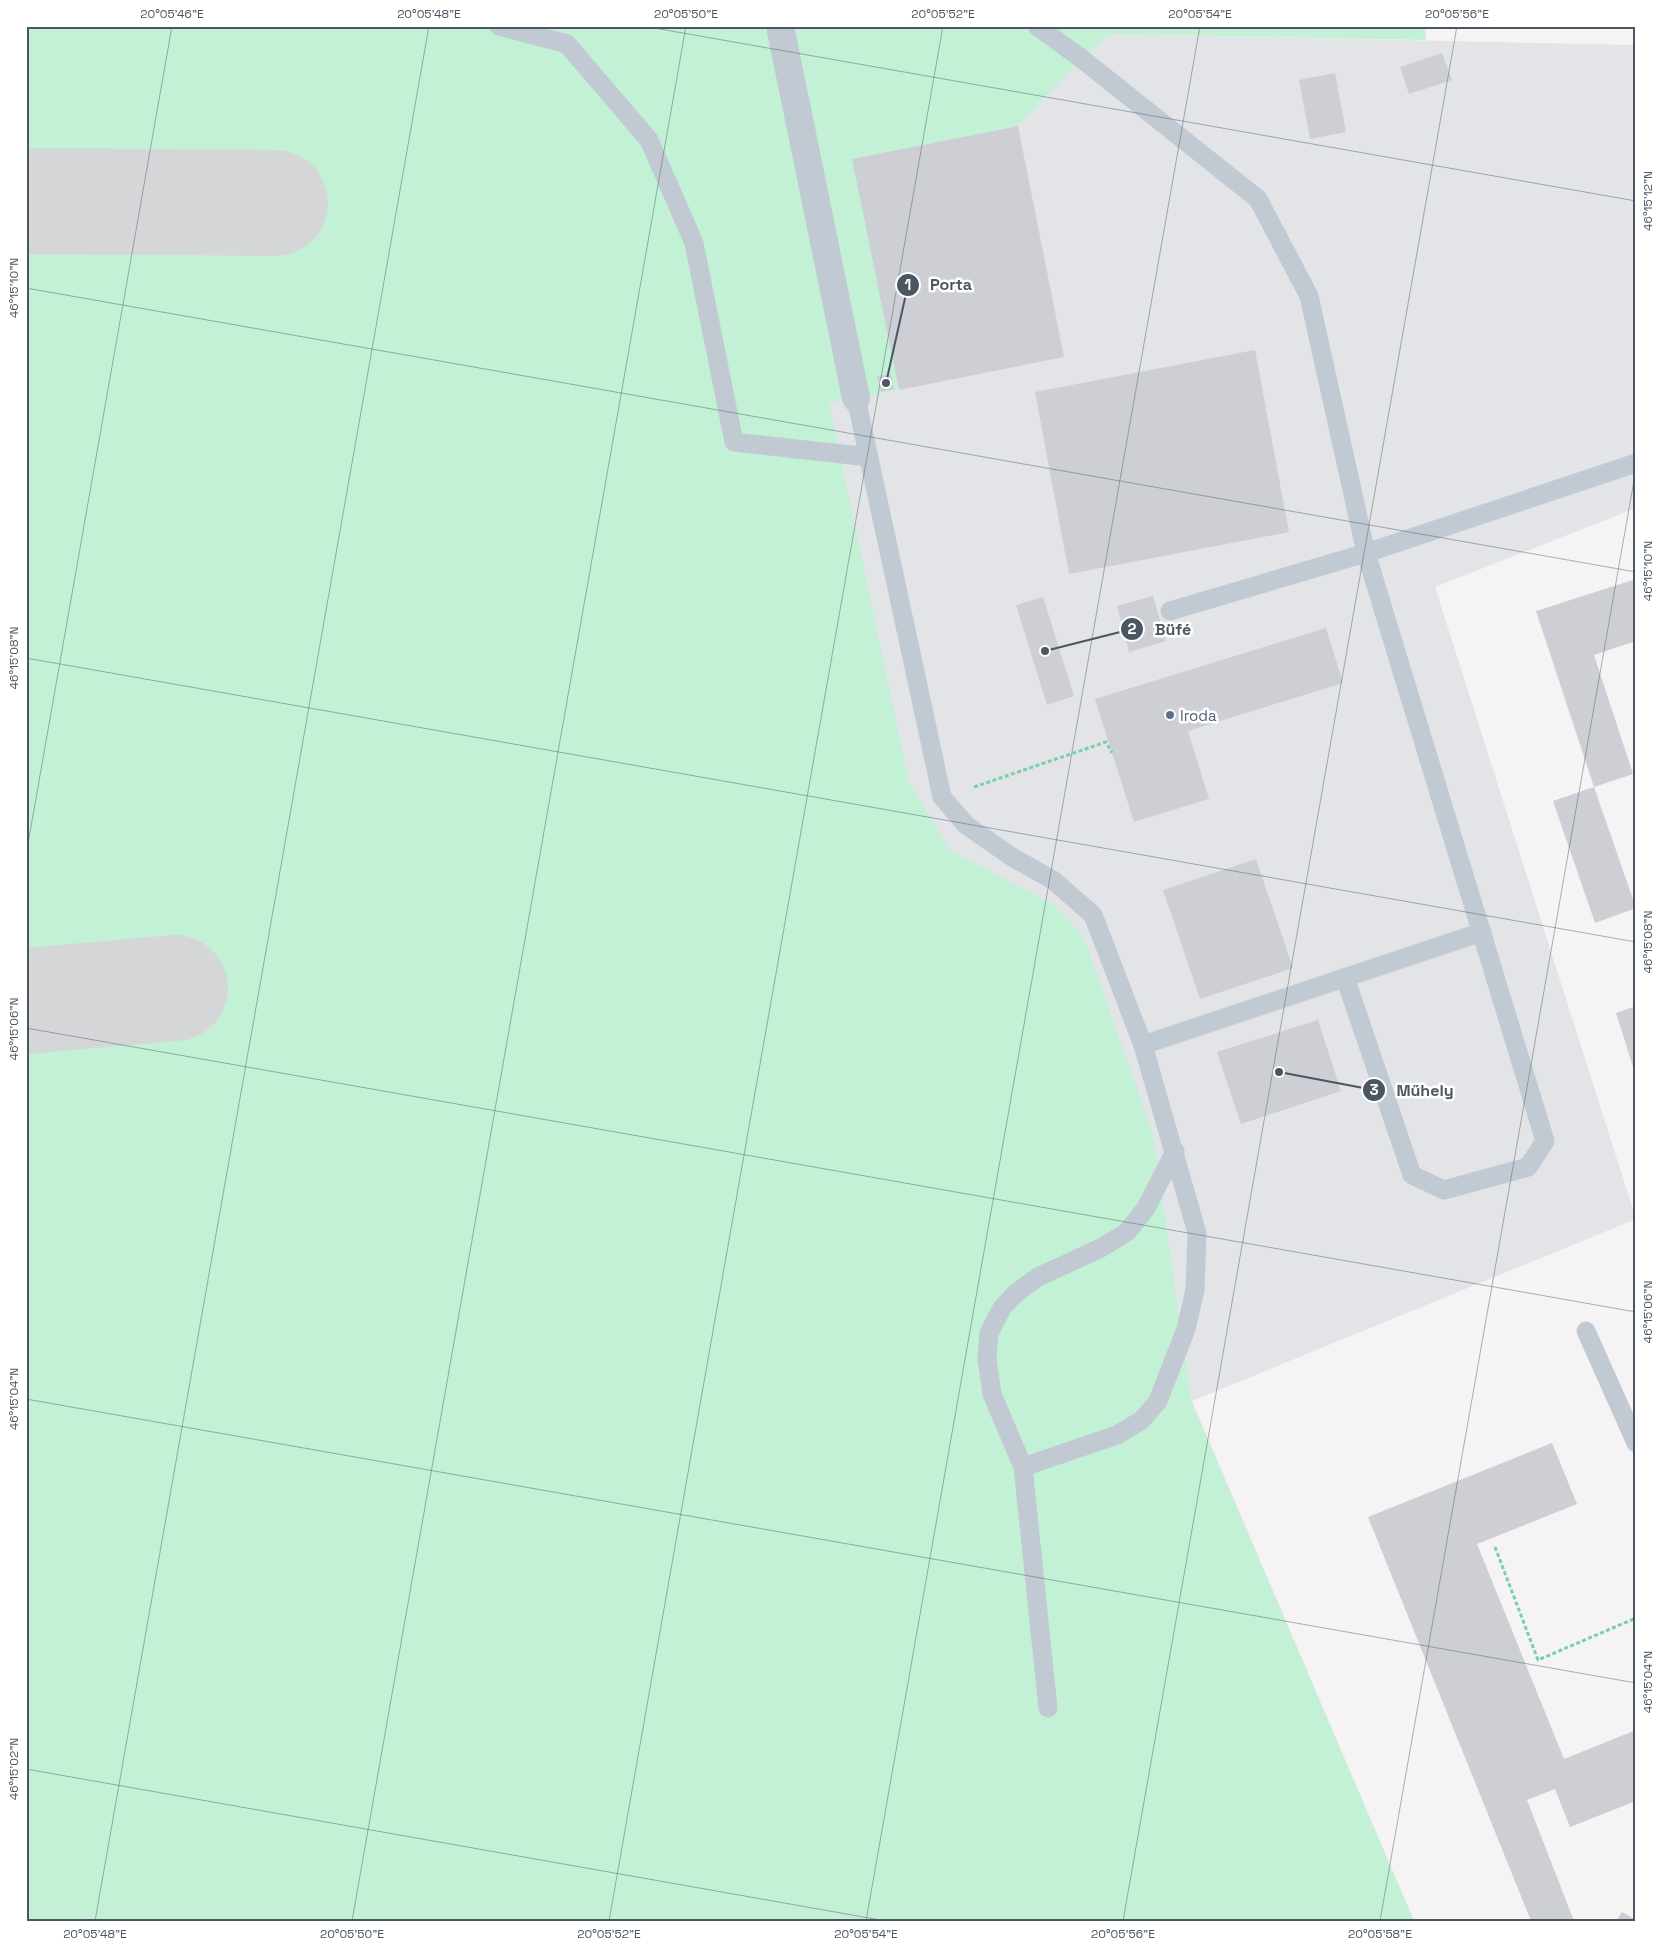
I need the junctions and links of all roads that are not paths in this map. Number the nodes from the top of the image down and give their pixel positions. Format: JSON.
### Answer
{"nodes":[{"id":1,"x":499,"y":26,"type":"edge"},
{"id":2,"x":780,"y":26,"type":"edge"},
{"id":3,"x":1037,"y":26,"type":"edge"},
{"id":4,"x":856,"y":398,"type":"joint"},
{"id":5,"x":869,"y":457,"type":"junction"},
{"id":6,"x":1636,"y":463,"type":"edge"},
{"id":7,"x":1366,"y":553,"type":"junction"},
{"id":8,"x":1170,"y":611,"type":"dead end"},
{"id":9,"x":1482,"y":932,"type":"junction"},
{"id":10,"x":1345,"y":978,"type":"junction"},
{"id":11,"x":1143,"y":1045,"type":"junction"},
{"id":12,"x":1174,"y":1151,"type":"junction"},
{"id":13,"x":1586,"y":1331,"type":"dead end"},
{"id":14,"x":1634,"y":1433,"type":"edge"},
{"id":15,"x":1023,"y":1467,"type":"junction"},
{"id":16,"x":1048,"y":1708,"type":"dead end"}],
"edges":[{"from":1,"to":5,"type":"lane"},
{"from":2,"to":4,"type":"street"},
{"from":3,"to":7,"type":"lane"},
{"from":4,"to":5,"type":"lane"},
{"from":5,"to":11,"type":"lane"},
{"from":6,"to":7,"type":"lane"},
{"from":7,"to":8,"type":"lane"},
{"from":7,"to":9,"type":"lane"},
{"from":9,"to":10,"type":"lane"},
{"from":9,"to":10,"type":"lane"},
{"from":10,"to":11,"type":"lane"},
{"from":11,"to":12,"type":"lane"},
{"from":12,"to":15,"type":"lane"},
{"from":12,"to":15,"type":"lane"},
{"from":13,"to":14,"type":"lane"},
{"from":15,"to":16,"type":"lane"}]}
